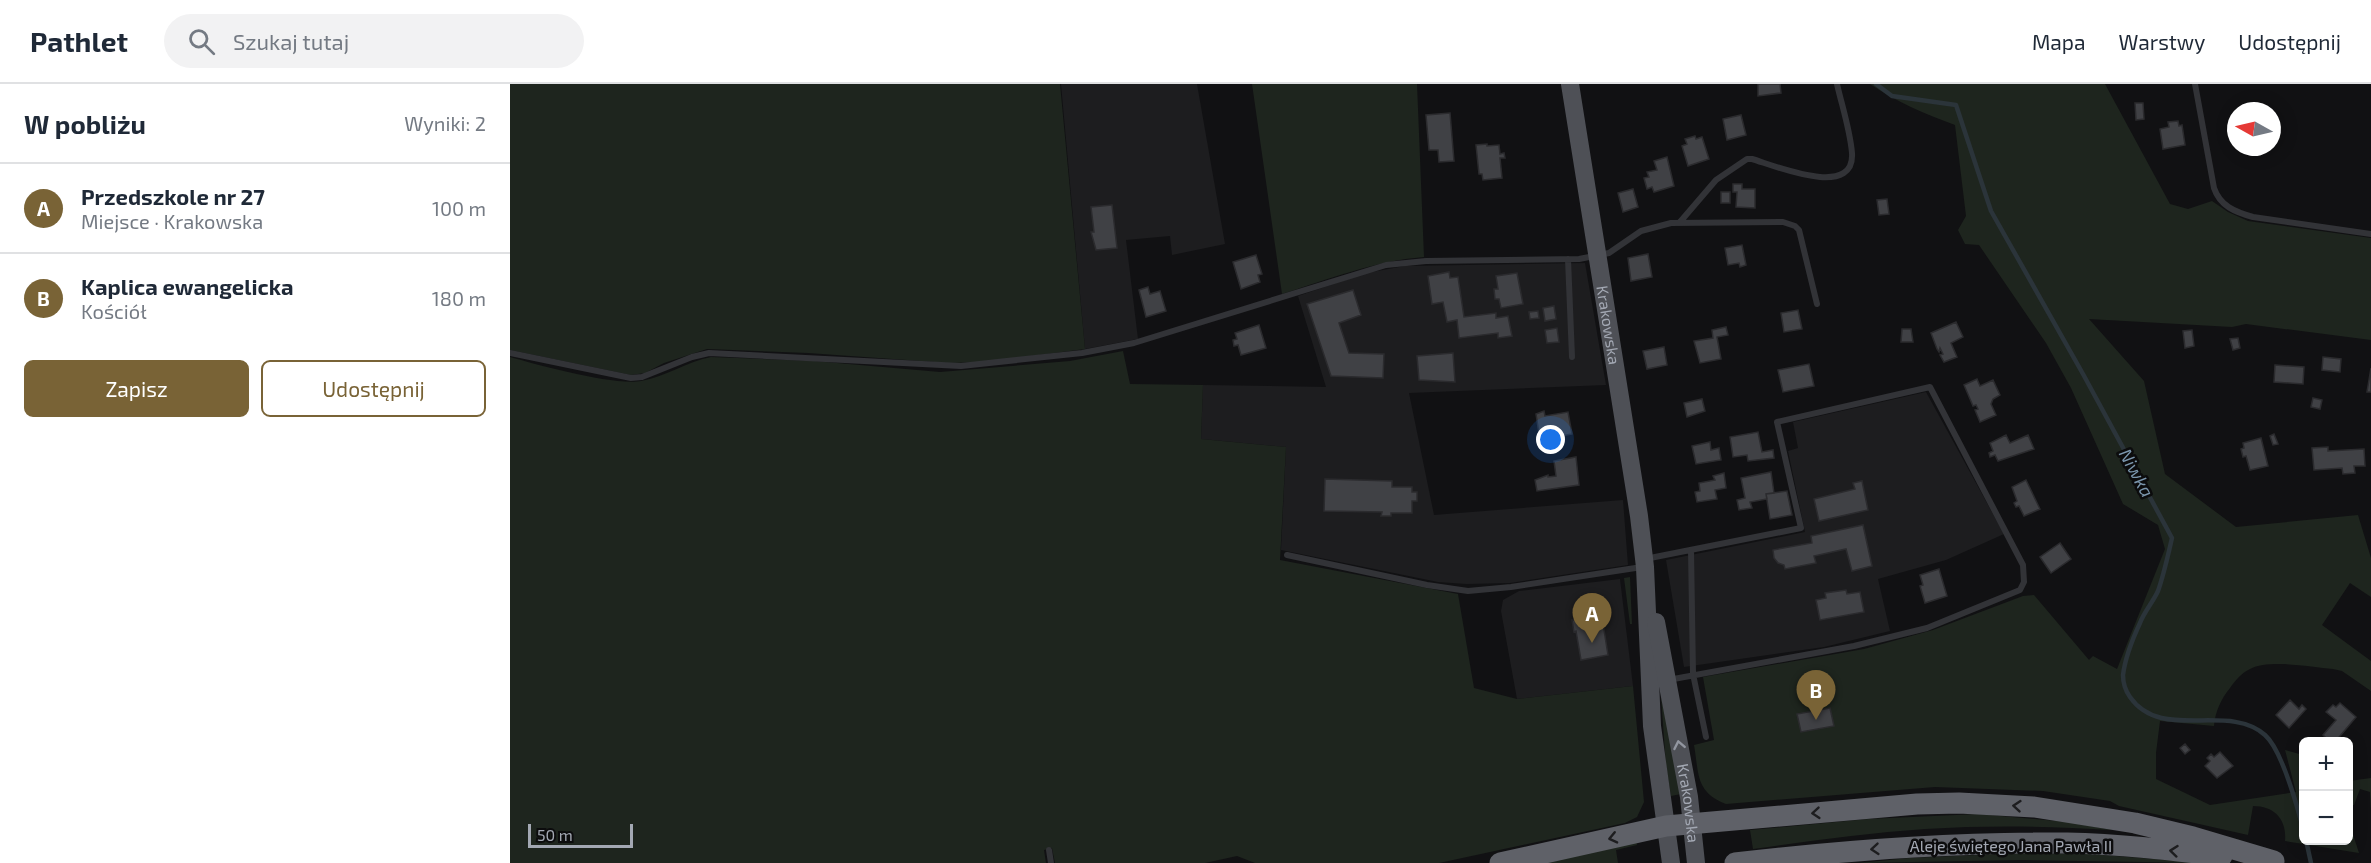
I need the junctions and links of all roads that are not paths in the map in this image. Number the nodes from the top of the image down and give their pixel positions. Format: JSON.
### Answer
{"nodes":[{"id":1,"x":1570,"y":84,"type":"edge"},
{"id":2,"x":1838,"y":84,"type":"edge"},
{"id":3,"x":2195,"y":84,"type":"edge"},
{"id":4,"x":1680,"y":222,"type":"junction"},
{"id":5,"x":2371,"y":234,"type":"edge"},
{"id":6,"x":1597,"y":256,"type":"junction"},
{"id":7,"x":1568,"y":259,"type":"junction"},
{"id":8,"x":1817,"y":304,"type":"dead end"},
{"id":9,"x":510,"y":353,"type":"edge"},
{"id":10,"x":1572,"y":357,"type":"dead end"},
{"id":11,"x":1691,"y":550,"type":"junction"},
{"id":12,"x":1287,"y":555,"type":"dead end"},
{"id":13,"x":1645,"y":563,"type":"junction"},
{"id":14,"x":1693,"y":674,"type":"junction"},
{"id":15,"x":1667,"y":681,"type":"junction"},
{"id":16,"x":1706,"y":737,"type":"dead end"},
{"id":17,"x":1692,"y":824,"type":"junction"},
{"id":18,"x":1666,"y":826,"type":"junction"},
{"id":19,"x":1049,"y":850,"type":"dead end"},
{"id":20,"x":1695,"y":858,"type":"edge"},
{"id":21,"x":1670,"y":859,"type":"edge"},
{"id":22,"x":2281,"y":862,"type":"edge"},
{"id":23,"x":1051,"y":863,"type":"edge"},
{"id":24,"x":1500,"y":863,"type":"edge"},
{"id":25,"x":1735,"y":863,"type":"edge"}],
"edges":[{"from":1,"to":6,"type":"main road","name":"Krakowska"},
{"from":2,"to":4,"type":"lane"},
{"from":3,"to":5,"type":"lane"},
{"from":4,"to":6,"type":"lane"},
{"from":4,"to":8,"type":"lane"},
{"from":6,"to":7,"type":"lane"},
{"from":6,"to":13,"type":"main road","name":"Krakowska"},
{"from":7,"to":9,"type":"lane"},
{"from":7,"to":10,"type":"lane"},
{"from":11,"to":13,"type":"lane"},
{"from":11,"to":14,"type":"lane"},
{"from":11,"to":14,"type":"lane"},
{"from":12,"to":13,"type":"lane"},
{"from":13,"to":15,"type":"main road","name":"Krakowska"},
{"from":13,"to":18,"type":"main road","name":"Krakowska"},
{"from":14,"to":15,"type":"lane"},
{"from":14,"to":16,"type":"lane"},
{"from":17,"to":15,"type":"main road","name":"Krakowska","one_way":true},
{"from":17,"to":18,"type":"highway"},
{"from":17,"to":20,"type":"main road","name":"Krakowska"},
{"from":22,"to":17,"type":"highway","one_way":true},
{"from":18,"to":21,"type":"main road","name":"Krakowska"},
{"from":18,"to":24,"type":"highway","one_way":true},
{"from":19,"to":23,"type":"lane"},
{"from":22,"to":25,"type":"highway","name":"Aleje świętego Jana Pawła II","one_way":true}]}
